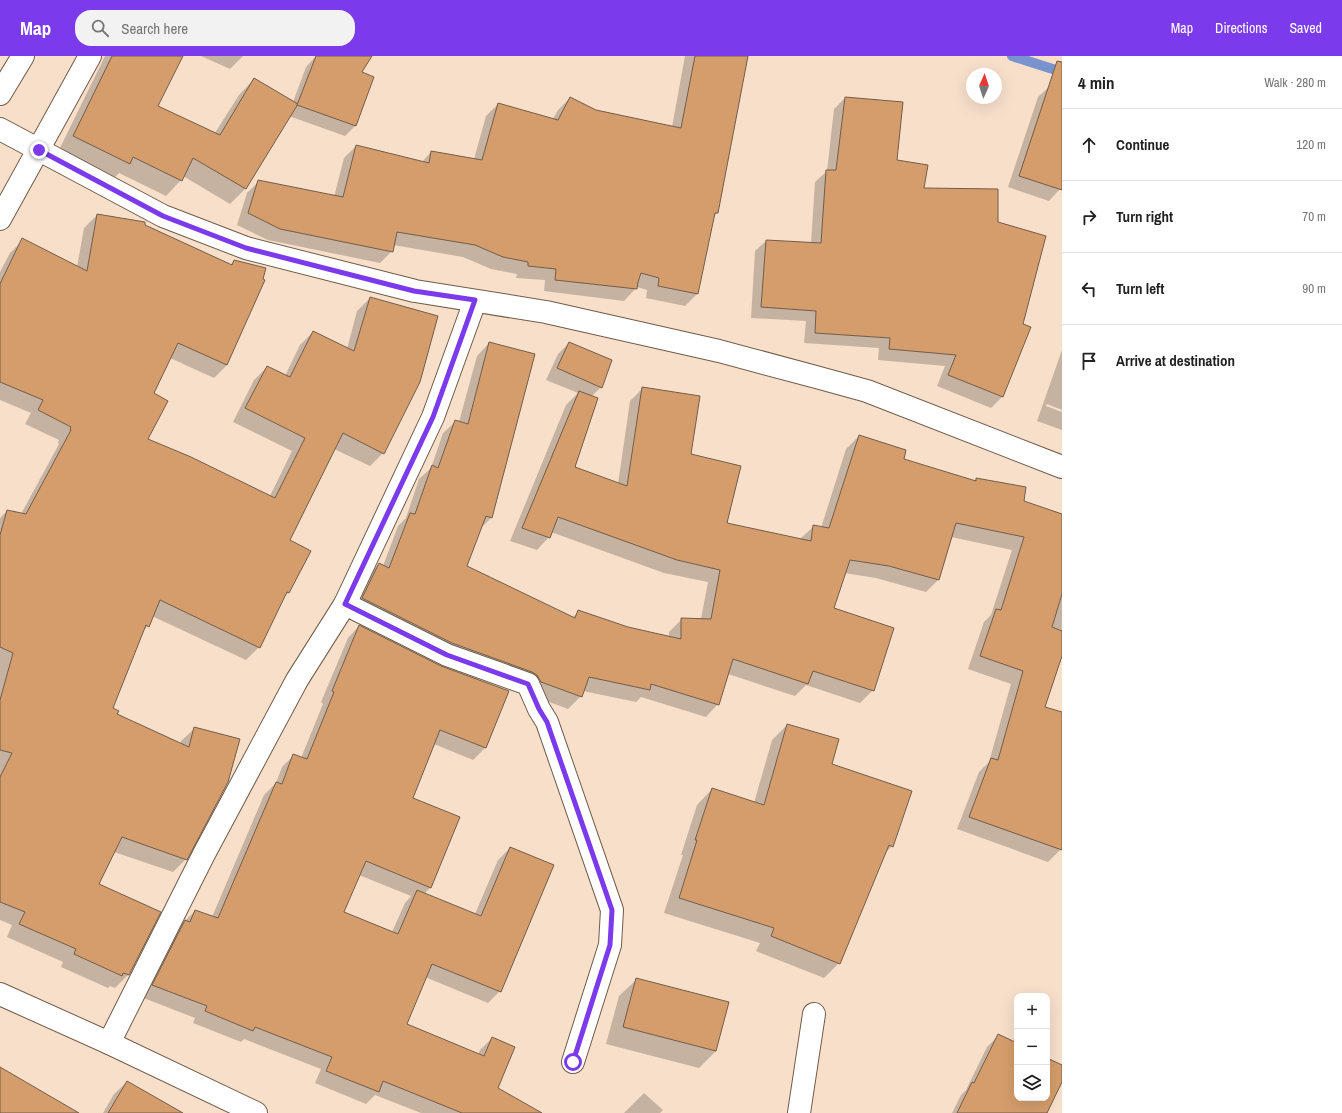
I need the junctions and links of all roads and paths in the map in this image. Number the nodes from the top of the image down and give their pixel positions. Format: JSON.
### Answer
{"nodes":[{"id":1,"x":23,"y":56,"type":"edge"},
{"id":2,"x":90,"y":56,"type":"edge"},
{"id":3,"x":0,"y":94,"type":"edge"},
{"id":4,"x":0,"y":129,"type":"edge"},
{"id":5,"x":39,"y":150,"type":"junction"},
{"id":6,"x":0,"y":219,"type":"edge"},
{"id":7,"x":475,"y":300,"type":"junction"},
{"id":8,"x":1062,"y":467,"type":"edge"},
{"id":9,"x":345,"y":604,"type":"junction"},
{"id":10,"x":0,"y":994,"type":"edge"},
{"id":11,"x":814,"y":1014,"type":"dead end"},
{"id":12,"x":109,"y":1043,"type":"junction"},
{"id":13,"x":573,"y":1062,"type":"dead end"},
{"id":14,"x":253,"y":1112,"type":"edge"},
{"id":15,"x":799,"y":1113,"type":"edge"}],
"edges":[{"from":1,"to":3,"type":"street"},
{"from":2,"to":5,"type":"street"},
{"from":4,"to":5,"type":"street"},
{"from":5,"to":6,"type":"street"},
{"from":5,"to":7,"type":"street"},
{"from":7,"to":8,"type":"street"},
{"from":7,"to":9,"type":"street"},
{"from":9,"to":12,"type":"street"},
{"from":9,"to":13,"type":"street"},
{"from":10,"to":12,"type":"street"},
{"from":11,"to":15,"type":"street"},
{"from":12,"to":14,"type":"street"}]}
